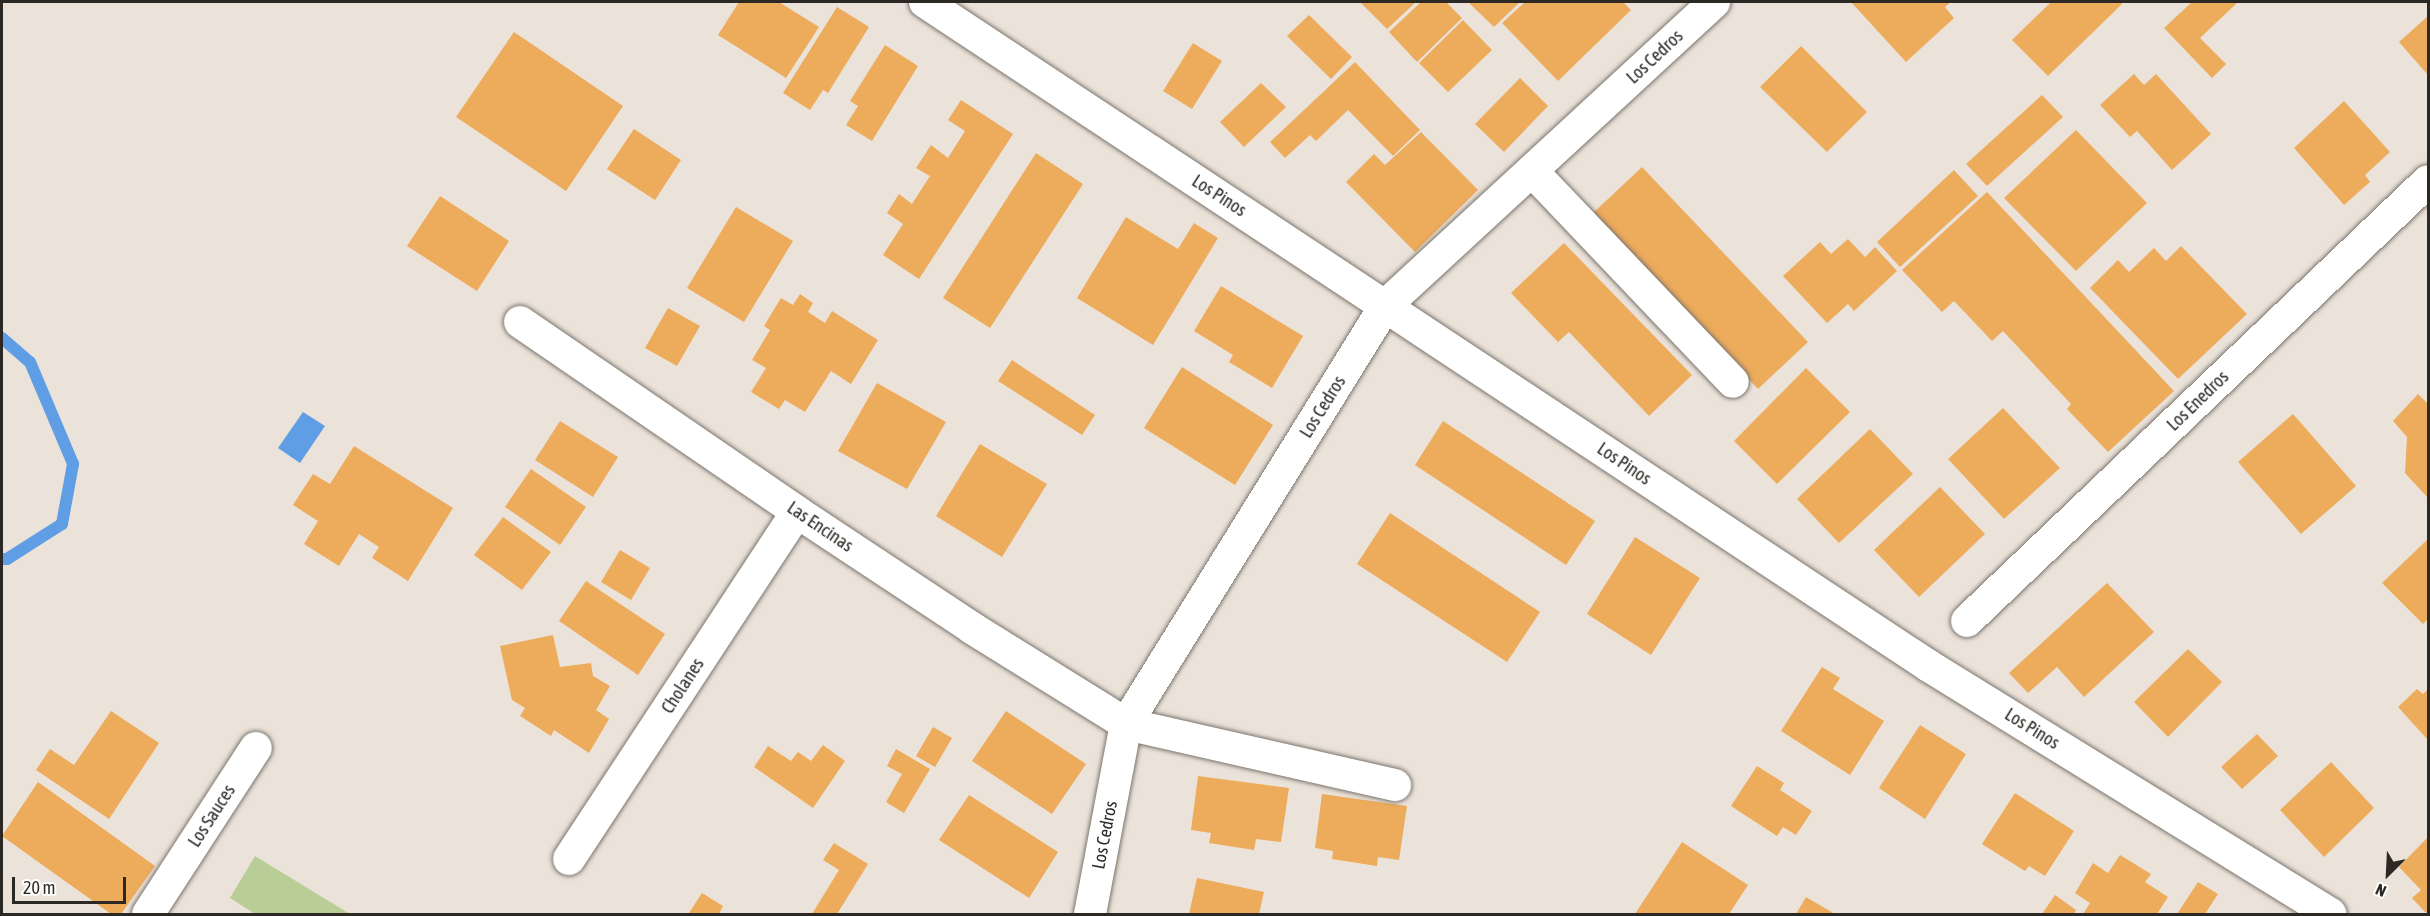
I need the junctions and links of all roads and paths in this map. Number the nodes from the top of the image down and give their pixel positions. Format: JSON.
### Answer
{"nodes":[{"id":1,"x":925,"y":2,"type":"edge"},
{"id":2,"x":1714,"y":2,"type":"edge"},
{"id":3,"x":1532,"y":171,"type":"junction"},
{"id":4,"x":2428,"y":181,"type":"edge"},
{"id":5,"x":1385,"y":306,"type":"junction"},
{"id":6,"x":520,"y":322,"type":"dead end"},
{"id":7,"x":1733,"y":382,"type":"dead end"},
{"id":8,"x":797,"y":512,"type":"junction"},
{"id":9,"x":1967,"y":621,"type":"dead end"},
{"id":10,"x":1126,"y":724,"type":"junction"},
{"id":11,"x":256,"y":748,"type":"dead end"},
{"id":12,"x":1395,"y":785,"type":"dead end"},
{"id":13,"x":568,"y":859,"type":"dead end"},
{"id":14,"x":148,"y":915,"type":"edge"},
{"id":15,"x":1090,"y":915,"type":"edge"},
{"id":16,"x":2331,"y":915,"type":"edge"}],
"edges":[{"from":1,"to":5,"type":"street","name":"Los Pinos"},
{"from":2,"to":3,"type":"street","name":"Los Cedros"},
{"from":3,"to":5,"type":"street","name":"Los Cedros"},
{"from":3,"to":7,"type":"street"},
{"from":4,"to":9,"type":"street","name":"Los Enedros"},
{"from":5,"to":10,"type":"street","name":"Los Cedros"},
{"from":5,"to":16,"type":"street","name":"Los Pinos"},
{"from":6,"to":8,"type":"street","name":"Las Encinas"},
{"from":8,"to":10,"type":"street","name":"Las Encinas"},
{"from":8,"to":13,"type":"street","name":"Cholanes"},
{"from":10,"to":12,"type":"street","name":"Las Encinas"},
{"from":10,"to":15,"type":"street","name":"Los Cedros"},
{"from":11,"to":14,"type":"street","name":"Los Sauces"}]}
